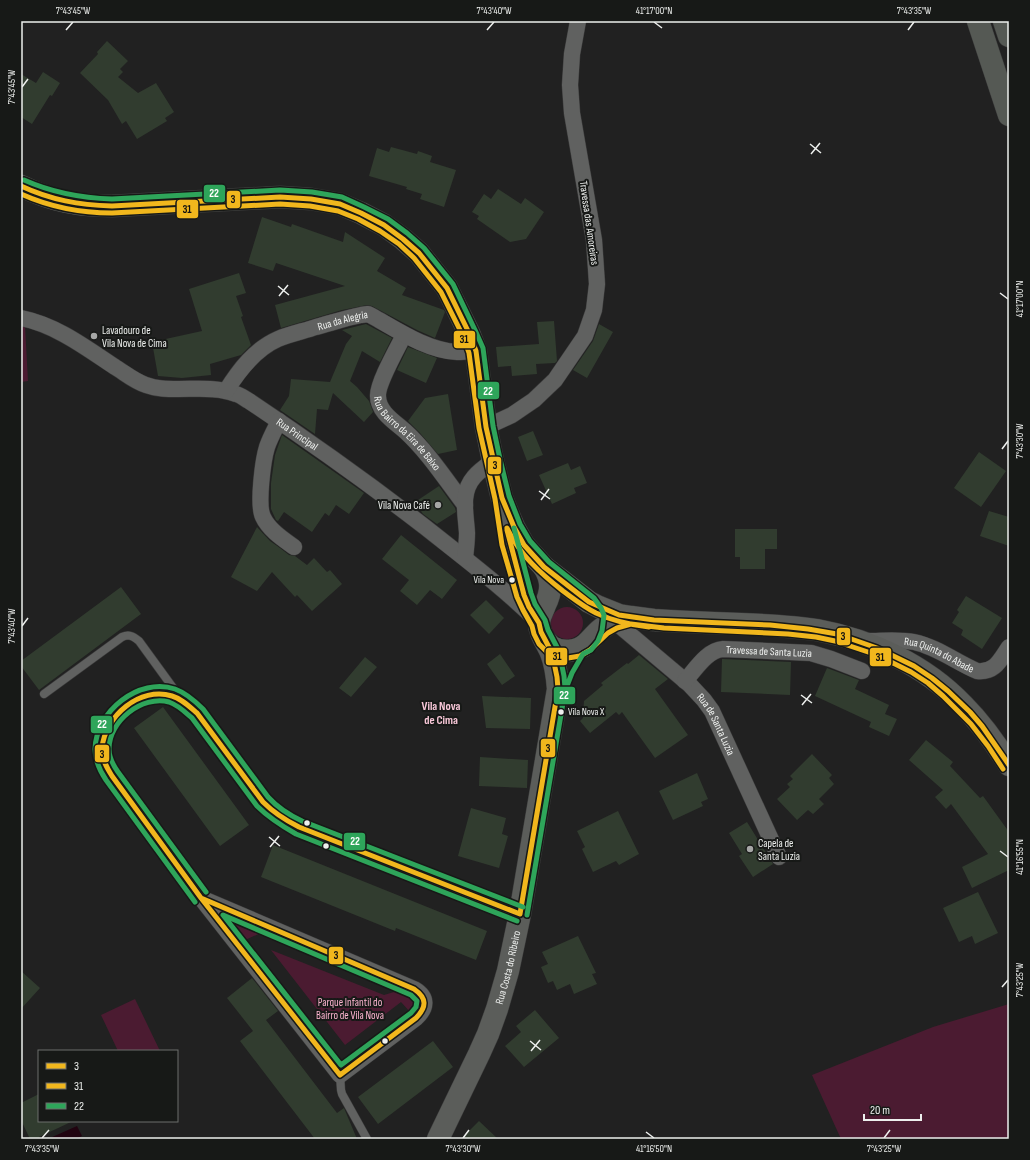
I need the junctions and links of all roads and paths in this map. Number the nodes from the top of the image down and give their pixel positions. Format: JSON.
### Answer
{"nodes":[{"id":1,"x":578,"y":21,"type":"edge"},
{"id":2,"x":978,"y":21,"type":"edge"},
{"id":3,"x":1004,"y":21,"type":"edge"},
{"id":4,"x":1009,"y":36,"type":"edge"},
{"id":5,"x":1009,"y":115,"type":"edge"},
{"id":6,"x":21,"y":186,"type":"edge"},
{"id":7,"x":21,"y":318,"type":"edge"},
{"id":8,"x":404,"y":335,"type":"junction"},
{"id":9,"x":476,"y":351,"type":"junction"},
{"id":10,"x":226,"y":391,"type":"junction"},
{"id":11,"x":279,"y":421,"type":"junction"},
{"id":12,"x":486,"y":427,"type":"junction"},
{"id":13,"x":493,"y":461,"type":"junction"},
{"id":14,"x":502,"y":498,"type":"junction"},
{"id":15,"x":464,"y":505,"type":"junction"},
{"id":16,"x":294,"y":547,"type":"dead end"},
{"id":17,"x":465,"y":558,"type":"junction"},
{"id":18,"x":544,"y":567,"type":"junction"},
{"id":19,"x":581,"y":596,"type":"junction"},
{"id":20,"x":622,"y":619,"type":"junction"},
{"id":21,"x":543,"y":623,"type":"junction"},
{"id":22,"x":857,"y":641,"type":"junction"},
{"id":23,"x":585,"y":644,"type":"junction"},
{"id":24,"x":1009,"y":647,"type":"edge"},
{"id":25,"x":862,"y":671,"type":"dead end"},
{"id":26,"x":685,"y":681,"type":"junction"},
{"id":27,"x":558,"y":689,"type":"junction"},
{"id":28,"x":44,"y":694,"type":"dead end"},
{"id":29,"x":183,"y":702,"type":"junction"},
{"id":30,"x":1009,"y":765,"type":"edge"},
{"id":31,"x":779,"y":857,"type":"dead end"},
{"id":32,"x":201,"y":898,"type":"junction"},
{"id":33,"x":520,"y":914,"type":"junction"},
{"id":34,"x":340,"y":1075,"type":"junction"},
{"id":35,"x":367,"y":1139,"type":"edge"},
{"id":36,"x":438,"y":1139,"type":"edge"}],
"edges":[{"from":1,"to":12,"type":"street","name":"Travessa das Amoreiras"},
{"from":2,"to":5,"type":"main road"},
{"from":3,"to":4,"type":"main road"},
{"from":6,"to":9,"type":"main road"},
{"from":7,"to":10,"type":"street","name":"Rua Principal"},
{"from":8,"to":9,"type":"street","name":"Rua da Alegria"},
{"from":8,"to":10,"type":"street","name":"Rua da Alegria"},
{"from":8,"to":15,"type":"street","name":"Rua Bairro da Eira de Baixo"},
{"from":9,"to":12,"type":"main road"},
{"from":10,"to":11,"type":"street","name":"Rua Principal"},
{"from":11,"to":16,"type":"street"},
{"from":11,"to":17,"type":"street","name":"Rua Principal"},
{"from":12,"to":13,"type":"main road"},
{"from":13,"to":14,"type":"main road"},
{"from":13,"to":15,"type":"street"},
{"from":14,"to":18,"type":"main road"},
{"from":14,"to":21,"type":"lane"},
{"from":15,"to":17,"type":"street"},
{"from":17,"to":21,"type":"street","name":"Rua Principal"},
{"from":18,"to":19,"type":"main road"},
{"from":18,"to":21,"type":"main road"},
{"from":19,"to":20,"type":"main road"},
{"from":19,"to":21,"type":"main road"},
{"from":19,"to":23,"type":"main road"},
{"from":20,"to":22,"type":"main road"},
{"from":20,"to":23,"type":"main road"},
{"from":20,"to":26,"type":"street","name":"Rua de Santa Luzia"},
{"from":21,"to":23,"type":"main road"},
{"from":21,"to":27,"type":"main road"},
{"from":22,"to":24,"type":"street","name":"Rua Quinta do Abade"},
{"from":22,"to":30,"type":"main road"},
{"from":23,"to":27,"type":"main road"},
{"from":25,"to":26,"type":"street","name":"Travessa de Santa Luzia"},
{"from":26,"to":31,"type":"street","name":"Rua de Santa Luzia"},
{"from":27,"to":33,"type":"main road","name":"Rua Costa do Ribeiro"},
{"from":28,"to":29,"type":"lane"},
{"from":29,"to":32,"type":"street"},
{"from":29,"to":33,"type":"street"},
{"from":32,"to":34,"type":"street"},
{"from":32,"to":34,"type":"street"},
{"from":33,"to":36,"type":"main road","name":"Rua Costa do Ribeiro"},
{"from":34,"to":35,"type":"lane"}]}
